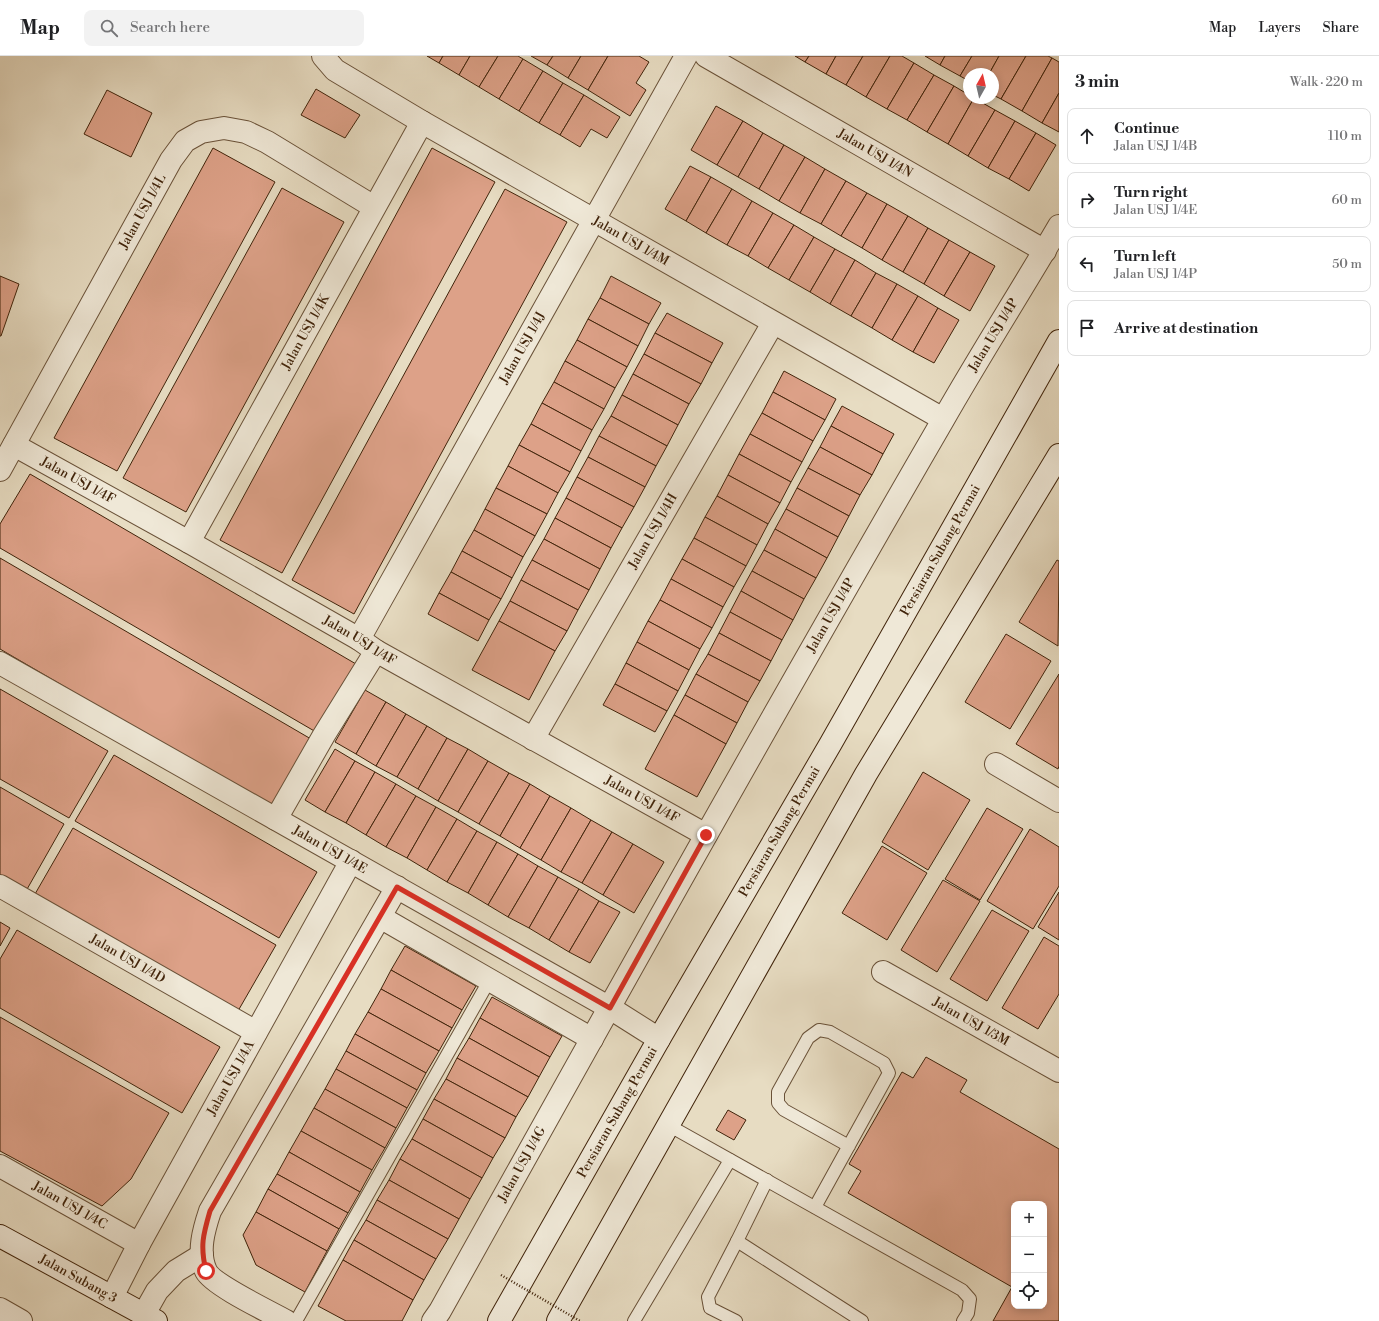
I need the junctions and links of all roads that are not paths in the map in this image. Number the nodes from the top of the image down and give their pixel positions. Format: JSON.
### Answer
{"nodes":[{"id":1,"x":323,"y":56,"type":"edge"},
{"id":2,"x":686,"y":56,"type":"edge"},
{"id":3,"x":706,"y":56,"type":"edge"},
{"id":4,"x":422,"y":122,"type":"junction"},
{"id":5,"x":374,"y":207,"type":"junction"},
{"id":6,"x":594,"y":220,"type":"junction"},
{"id":7,"x":1059,"y":226,"type":"edge"},
{"id":8,"x":1045,"y":251,"type":"junction"},
{"id":9,"x":773,"y":323,"type":"junction"},
{"id":10,"x":1059,"y":341,"type":"edge"},
{"id":11,"x":943,"y":419,"type":"junction"},
{"id":12,"x":14,"y":445,"type":"junction"},
{"id":13,"x":1059,"y":455,"type":"edge"},
{"id":14,"x":0,"y":470,"type":"edge"},
{"id":15,"x":189,"y":542,"type":"junction"},
{"id":16,"x":368,"y":645,"type":"junction"},
{"id":17,"x":0,"y":663,"type":"edge"},
{"id":18,"x":533,"y":739,"type":"junction"},
{"id":19,"x":996,"y":764,"type":"dead end"},
{"id":20,"x":1059,"y":801,"type":"edge"},
{"id":21,"x":276,"y":819,"type":"junction"},
{"id":22,"x":706,"y":835,"type":"junction"},
{"id":23,"x":351,"y":861,"type":"junction"},
{"id":24,"x":0,"y":886,"type":"edge"},
{"id":25,"x":397,"y":887,"type":"junction"},
{"id":26,"x":380,"y":917,"type":"junction"},
{"id":27,"x":882,"y":972,"type":"dead end"},
{"id":28,"x":489,"y":981,"type":"junction"},
{"id":29,"x":610,"y":1008,"type":"junction"},
{"id":30,"x":256,"y":1032,"type":"junction"},
{"id":31,"x":592,"y":1040,"type":"junction"},
{"id":32,"x":659,"y":1040,"type":"junction"},
{"id":33,"x":1059,"y":1071,"type":"edge"},
{"id":34,"x":668,"y":1125,"type":"junction"},
{"id":35,"x":849,"y":1146,"type":"junction"},
{"id":36,"x":730,"y":1160,"type":"junction"},
{"id":37,"x":0,"y":1166,"type":"edge"},
{"id":38,"x":767,"y":1180,"type":"junction"},
{"id":39,"x":815,"y":1208,"type":"junction"},
{"id":40,"x":0,"y":1236,"type":"edge"},
{"id":41,"x":737,"y":1241,"type":"junction"},
{"id":42,"x":139,"y":1244,"type":"junction"},
{"id":43,"x":202,"y":1255,"type":"junction"},
{"id":44,"x":112,"y":1297,"type":"junction"},
{"id":45,"x":0,"y":1309,"type":"edge"},
{"id":46,"x":150,"y":1318,"type":"edge"},
{"id":47,"x":21,"y":1321,"type":"edge"},
{"id":48,"x":286,"y":1321,"type":"edge"},
{"id":49,"x":296,"y":1321,"type":"edge"},
{"id":50,"x":433,"y":1321,"type":"edge"},
{"id":51,"x":499,"y":1321,"type":"edge"},
{"id":52,"x":558,"y":1321,"type":"edge"},
{"id":53,"x":634,"y":1321,"type":"edge"},
{"id":54,"x":736,"y":1321,"type":"edge"},
{"id":55,"x":862,"y":1321,"type":"edge"},
{"id":56,"x":963,"y":1321,"type":"edge"}],
"edges":[{"from":1,"to":4,"type":"street","name":"Jalan USJ 1/4M"},
{"from":2,"to":6,"type":"street","name":"Jalan USJ 1/4J"},
{"from":3,"to":8,"type":"street","name":"Jalan USJ 1/4N"},
{"from":4,"to":5,"type":"street","name":"Jalan USJ 1/4K"},
{"from":4,"to":6,"type":"street","name":"Jalan USJ 1/4M"},
{"from":5,"to":12,"type":"street","name":"Jalan USJ 1/4L"},
{"from":5,"to":15,"type":"street","name":"Jalan USJ 1/4K"},
{"from":6,"to":9,"type":"street","name":"Jalan USJ 1/4M"},
{"from":6,"to":16,"type":"street","name":"Jalan USJ 1/4J"},
{"from":7,"to":8,"type":"street","name":"Jalan USJ 1/4P"},
{"from":8,"to":11,"type":"street","name":"Jalan USJ 1/4P"},
{"from":9,"to":11,"type":"street","name":"Jalan USJ 1/4M"},
{"from":9,"to":18,"type":"street","name":"Jalan USJ 1/4H"},
{"from":10,"to":32,"type":"street","name":"Persiaran Subang Permai"},
{"from":11,"to":22,"type":"street","name":"Jalan USJ 1/4P"},
{"from":12,"to":14,"type":"street","name":"Jalan USJ 1/4L"},
{"from":12,"to":15,"type":"street","name":"Jalan USJ 1/4F"},
{"from":13,"to":34,"type":"street"},
{"from":15,"to":16,"type":"street","name":"Jalan USJ 1/4F"},
{"from":16,"to":18,"type":"street","name":"Jalan USJ 1/4F"},
{"from":16,"to":21,"type":"street","name":"Jalan USJ 1/4J"},
{"from":17,"to":21,"type":"street","name":"Jalan USJ 1/4E"},
{"from":18,"to":22,"type":"street","name":"Jalan USJ 1/4F"},
{"from":19,"to":20,"type":"street"},
{"from":21,"to":23,"type":"street","name":"Jalan USJ 1/4E"},
{"from":22,"to":29,"type":"street","name":"Jalan USJ 1/4P"},
{"from":23,"to":25,"type":"street","name":"Jalan USJ 1/4E"},
{"from":23,"to":30,"type":"street","name":"Jalan USJ 1/4A"},
{"from":24,"to":30,"type":"street","name":"Jalan USJ 1/4D"},
{"from":25,"to":26,"type":"street"},
{"from":25,"to":29,"type":"street","name":"Jalan USJ 1/4E"},
{"from":26,"to":28,"type":"street"},
{"from":26,"to":43,"type":"street"},
{"from":27,"to":33,"type":"street","name":"Jalan USJ 1/3M"},
{"from":28,"to":31,"type":"street"},
{"from":28,"to":49,"type":"lane"},
{"from":29,"to":31,"type":"street","name":"Jalan USJ 1/4G"},
{"from":29,"to":32,"type":"street","name":"Jalan USJ 1/4E"},
{"from":30,"to":42,"type":"street","name":"Jalan USJ 1/4A"},
{"from":31,"to":50,"type":"street","name":"Jalan USJ 1/4G"},
{"from":32,"to":51,"type":"street","name":"Persiaran Subang Permai"},
{"from":34,"to":36,"type":"lane"},
{"from":34,"to":52,"type":"street"},
{"from":35,"to":35,"type":"lane"},
{"from":35,"to":39,"type":"lane"},
{"from":36,"to":38,"type":"lane"},
{"from":36,"to":53,"type":"lane"},
{"from":37,"to":42,"type":"street","name":"Jalan USJ 1/4C"},
{"from":38,"to":39,"type":"lane"},
{"from":38,"to":41,"type":"lane"},
{"from":39,"to":56,"type":"lane"},
{"from":40,"to":44,"type":"street","name":"Jalan Subang 3"},
{"from":41,"to":54,"type":"lane"},
{"from":41,"to":55,"type":"lane"},
{"from":42,"to":44,"type":"street","name":"Jalan USJ 1/4A"},
{"from":43,"to":46,"type":"street"},
{"from":43,"to":48,"type":"street"},
{"from":44,"to":46,"type":"street","name":"Jalan Subang 3"},
{"from":45,"to":47,"type":"street"}]}
